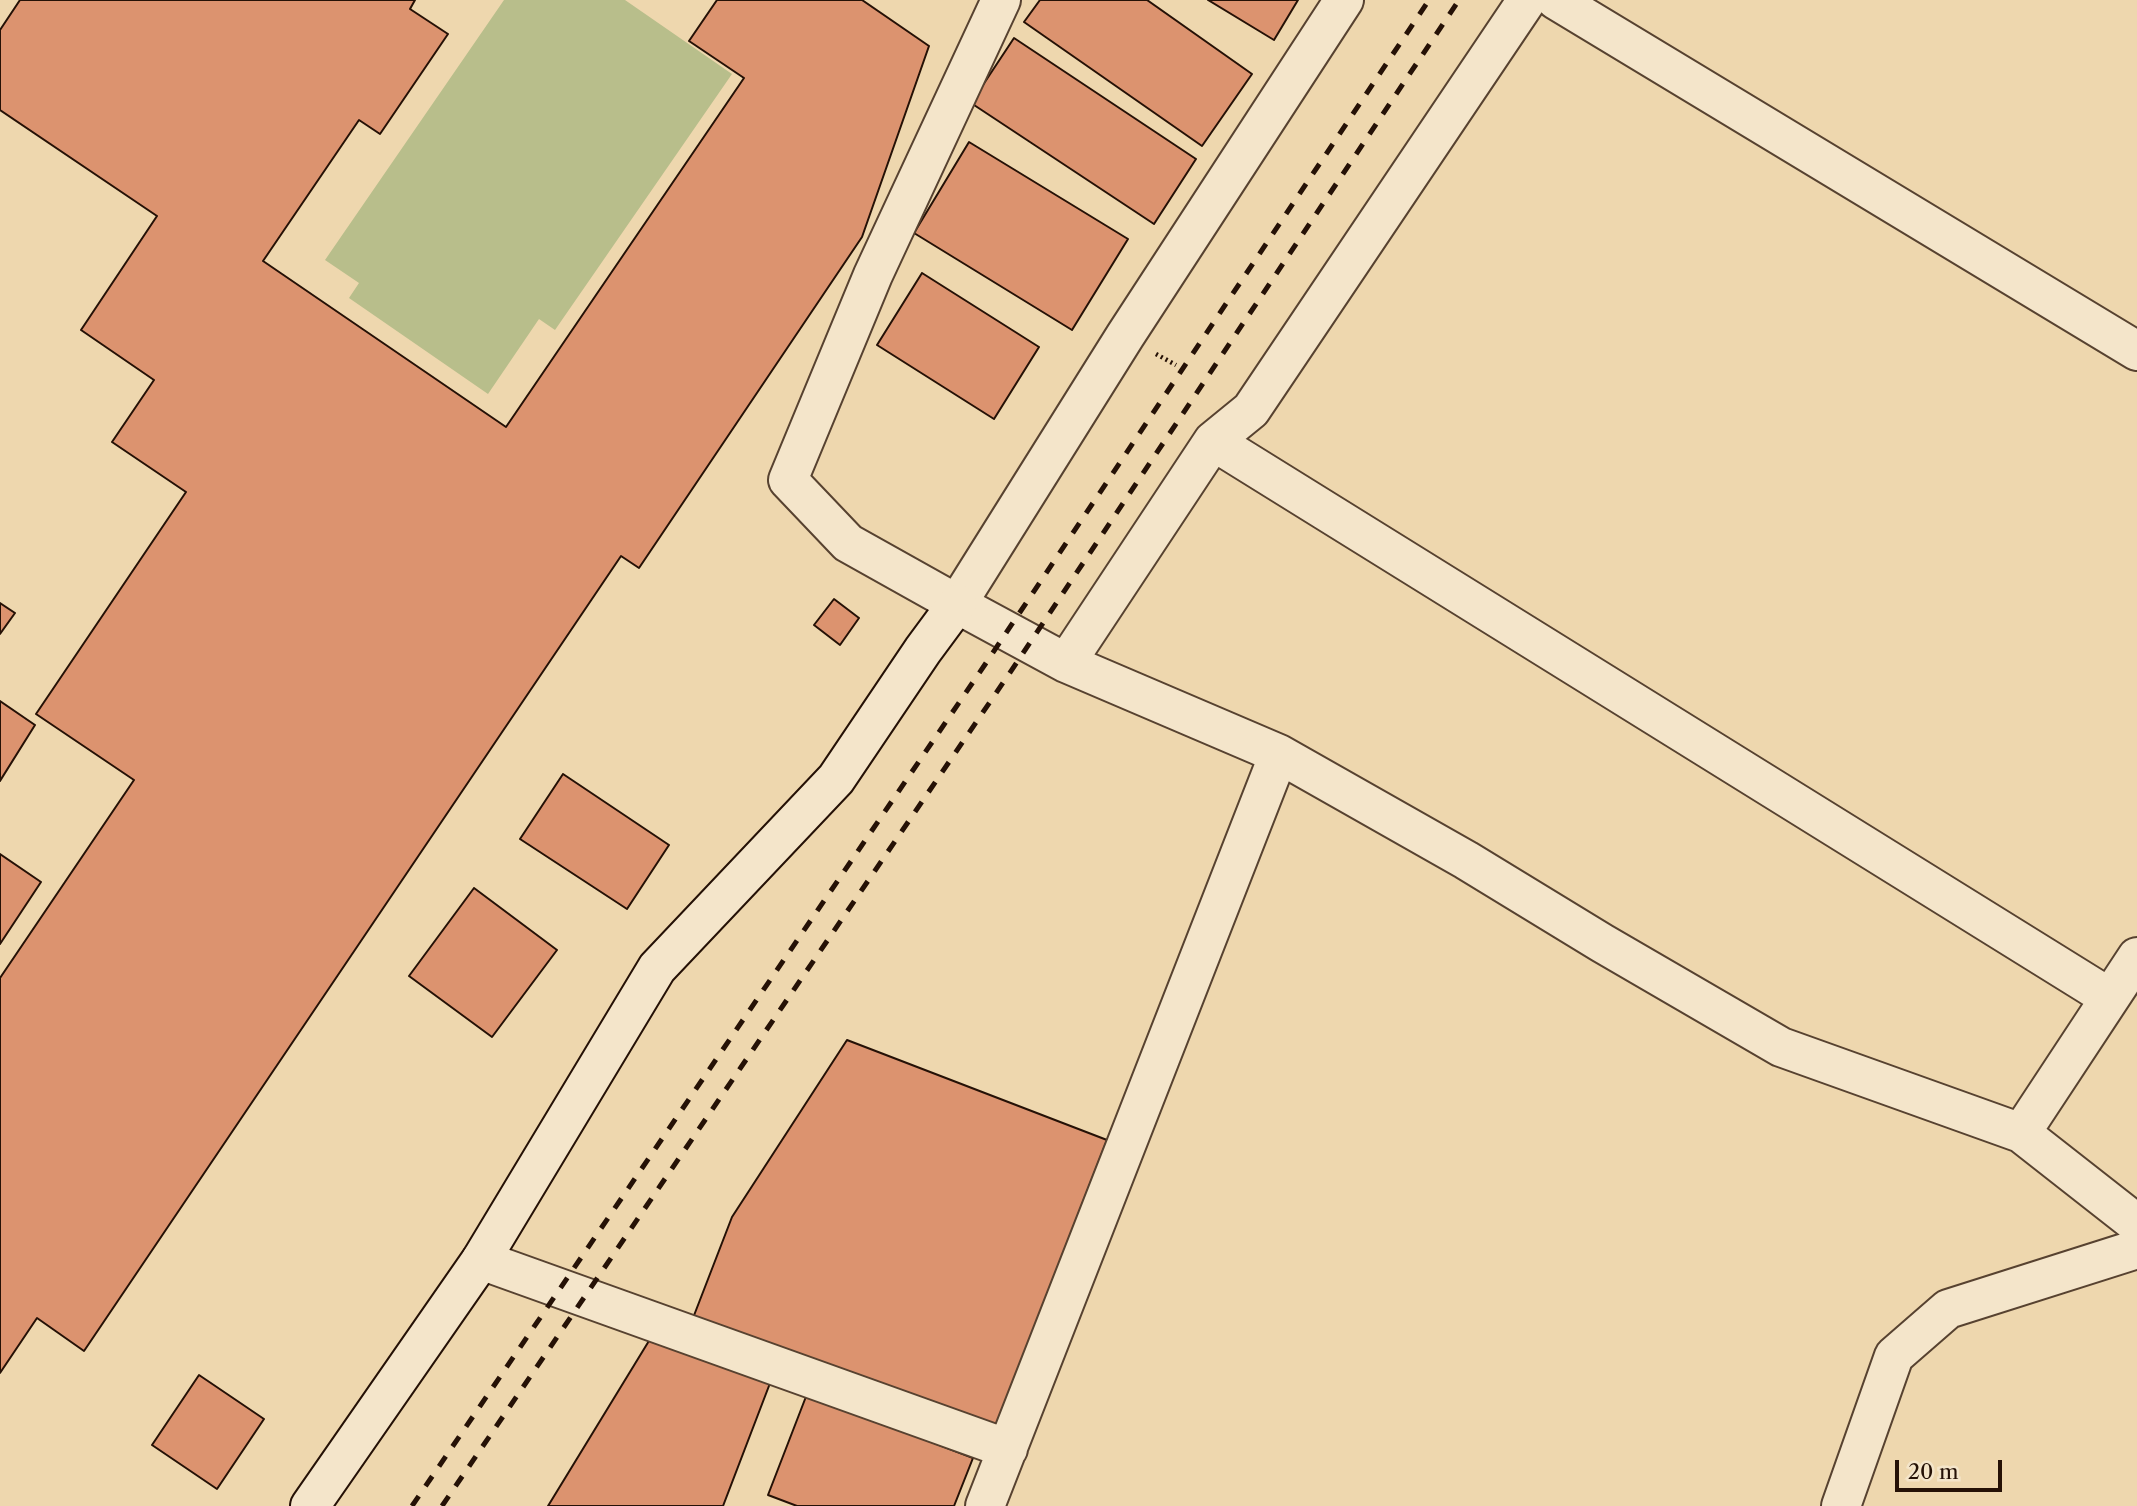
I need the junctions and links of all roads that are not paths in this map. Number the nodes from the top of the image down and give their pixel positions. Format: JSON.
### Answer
{"nodes":[{"id":1,"x":1000,"y":0,"type":"edge"},
{"id":2,"x":1344,"y":0,"type":"edge"},
{"id":3,"x":1527,"y":0,"type":"edge"},
{"id":4,"x":1556,"y":0,"type":"edge"},
{"id":5,"x":2137,"y":351,"type":"edge"},
{"id":6,"x":1213,"y":441,"type":"junction"},
{"id":7,"x":957,"y":604,"type":"junction"},
{"id":8,"x":1066,"y":663,"type":"junction"},
{"id":9,"x":1279,"y":754,"type":"junction"},
{"id":10,"x":2137,"y":957,"type":"edge"},
{"id":11,"x":2110,"y":998,"type":"junction"},
{"id":12,"x":2021,"y":1133,"type":"junction"},
{"id":13,"x":2137,"y":1224,"type":"edge"},
{"id":14,"x":2137,"y":1249,"type":"edge"},
{"id":15,"x":481,"y":1259,"type":"junction"},
{"id":16,"x":1008,"y":1449,"type":"junction"},
{"id":17,"x":310,"y":1506,"type":"edge"},
{"id":18,"x":985,"y":1506,"type":"edge"},
{"id":19,"x":1841,"y":1506,"type":"edge"}],
"edges":[{"from":1,"to":7,"type":"street"},
{"from":2,"to":7,"type":"street"},
{"from":3,"to":6,"type":"street"},
{"from":4,"to":5,"type":"street"},
{"from":6,"to":8,"type":"street"},
{"from":6,"to":11,"type":"street"},
{"from":7,"to":8,"type":"street"},
{"from":7,"to":15,"type":"street"},
{"from":8,"to":9,"type":"street"},
{"from":9,"to":12,"type":"street"},
{"from":9,"to":16,"type":"street"},
{"from":10,"to":11,"type":"street"},
{"from":11,"to":12,"type":"street"},
{"from":12,"to":13,"type":"street"},
{"from":14,"to":19,"type":"street"},
{"from":15,"to":16,"type":"street"},
{"from":15,"to":17,"type":"street"},
{"from":16,"to":18,"type":"street"}]}
